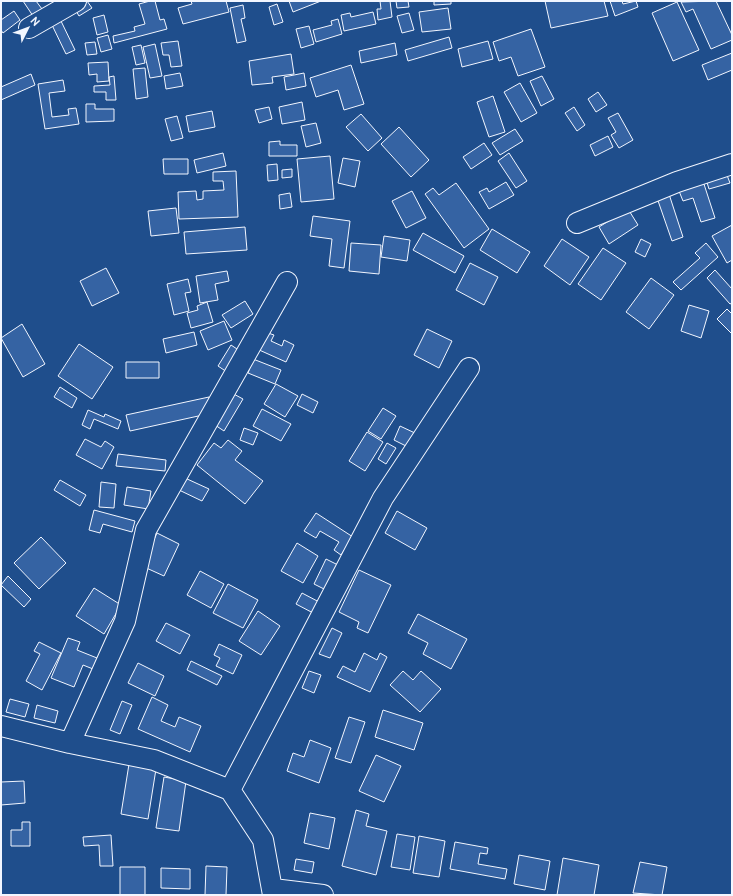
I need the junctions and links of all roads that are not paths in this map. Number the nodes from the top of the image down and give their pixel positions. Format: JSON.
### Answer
{"nodes":[{"id":1,"x":76,"y":1,"type":"edge"},
{"id":2,"x":29,"y":28,"type":"dead end"},
{"id":3,"x":732,"y":164,"type":"edge"},
{"id":4,"x":577,"y":223,"type":"dead end"},
{"id":5,"x":287,"y":282,"type":"dead end"},
{"id":6,"x":470,"y":368,"type":"dead end"},
{"id":7,"x":1,"y":726,"type":"edge"},
{"id":8,"x":70,"y":743,"type":"junction"},
{"id":9,"x":230,"y":790,"type":"junction"},
{"id":10,"x":273,"y":892,"type":"edge"},
{"id":11,"x":323,"y":895,"type":"edge"}],
"edges":[{"from":1,"to":2,"type":"street"},
{"from":3,"to":4,"type":"street"},
{"from":5,"to":8,"type":"street"},
{"from":6,"to":9,"type":"street"},
{"from":7,"to":8,"type":"street"},
{"from":8,"to":9,"type":"street"},
{"from":9,"to":10,"type":"street"},
{"from":10,"to":11,"type":"street"}]}
